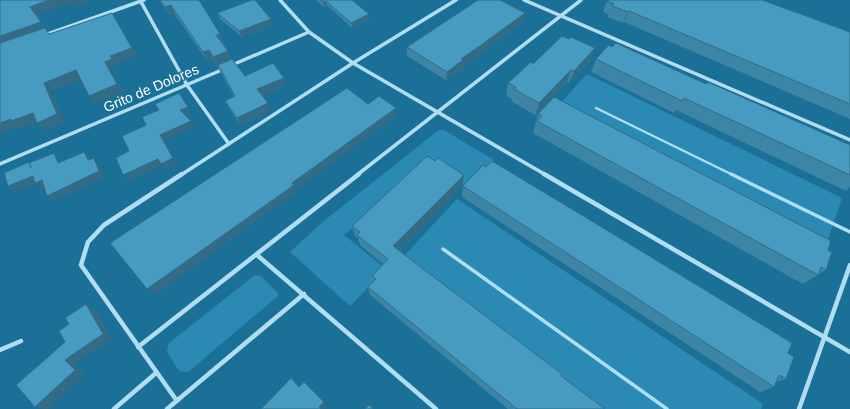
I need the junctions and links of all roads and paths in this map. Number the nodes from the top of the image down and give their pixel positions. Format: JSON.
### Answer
{"nodes":[{"id":1,"x":142,"y":0,"type":"edge"},
{"id":2,"x":280,"y":0,"type":"edge"},
{"id":3,"x":456,"y":0,"type":"edge"},
{"id":4,"x":524,"y":0,"type":"edge"},
{"id":5,"x":581,"y":0,"type":"edge"},
{"id":6,"x":562,"y":15,"type":"junction"},
{"id":7,"x":309,"y":32,"type":"junction"},
{"id":8,"x":37,"y":38,"type":"edge"},
{"id":9,"x":353,"y":63,"type":"junction"},
{"id":10,"x":187,"y":85,"type":"junction"},
{"id":11,"x":596,"y":108,"type":"dead end"},
{"id":12,"x":436,"y":112,"type":"junction"},
{"id":13,"x":850,"y":140,"type":"edge"},
{"id":14,"x":229,"y":144,"type":"junction"},
{"id":15,"x":0,"y":164,"type":"edge"},
{"id":16,"x":850,"y":232,"type":"edge"},
{"id":17,"x":443,"y":249,"type":"dead end"},
{"id":18,"x":256,"y":254,"type":"junction"},
{"id":19,"x":850,"y":265,"type":"edge"},
{"id":20,"x":304,"y":294,"type":"junction"},
{"id":21,"x":825,"y":337,"type":"junction"},
{"id":22,"x":21,"y":341,"type":"dead end"},
{"id":23,"x":138,"y":347,"type":"junction"},
{"id":24,"x":0,"y":350,"type":"edge"},
{"id":25,"x":850,"y":352,"type":"edge"},
{"id":26,"x":156,"y":373,"type":"junction"},
{"id":27,"x":177,"y":401,"type":"junction"},
{"id":28,"x":114,"y":409,"type":"edge"},
{"id":29,"x":167,"y":409,"type":"edge"},
{"id":30,"x":436,"y":409,"type":"edge"},
{"id":31,"x":667,"y":409,"type":"edge"},
{"id":32,"x":799,"y":409,"type":"edge"}],
"edges":[{"from":1,"to":8,"type":"street"},
{"from":1,"to":10,"type":"street"},
{"from":2,"to":7,"type":"street"},
{"from":3,"to":9,"type":"street"},
{"from":4,"to":6,"type":"street"},
{"from":5,"to":6,"type":"street"},
{"from":6,"to":12,"type":"street"},
{"from":6,"to":13,"type":"street"},
{"from":7,"to":9,"type":"street"},
{"from":7,"to":10,"type":"street","name":"Grito de Dolores"},
{"from":9,"to":12,"type":"street"},
{"from":9,"to":14,"type":"street"},
{"from":10,"to":14,"type":"street"},
{"from":10,"to":15,"type":"street","name":"Grito de Dolores"},
{"from":11,"to":16,"type":"lane"},
{"from":12,"to":18,"type":"street"},
{"from":12,"to":21,"type":"street"},
{"from":14,"to":23,"type":"street"},
{"from":17,"to":31,"type":"lane"},
{"from":18,"to":20,"type":"street"},
{"from":18,"to":23,"type":"street"},
{"from":19,"to":21,"type":"street"},
{"from":20,"to":27,"type":"street"},
{"from":20,"to":30,"type":"street"},
{"from":21,"to":25,"type":"street"},
{"from":21,"to":32,"type":"street"},
{"from":22,"to":24,"type":"street"},
{"from":23,"to":26,"type":"street"},
{"from":26,"to":27,"type":"street"},
{"from":26,"to":28,"type":"street"},
{"from":27,"to":29,"type":"street"}]}
